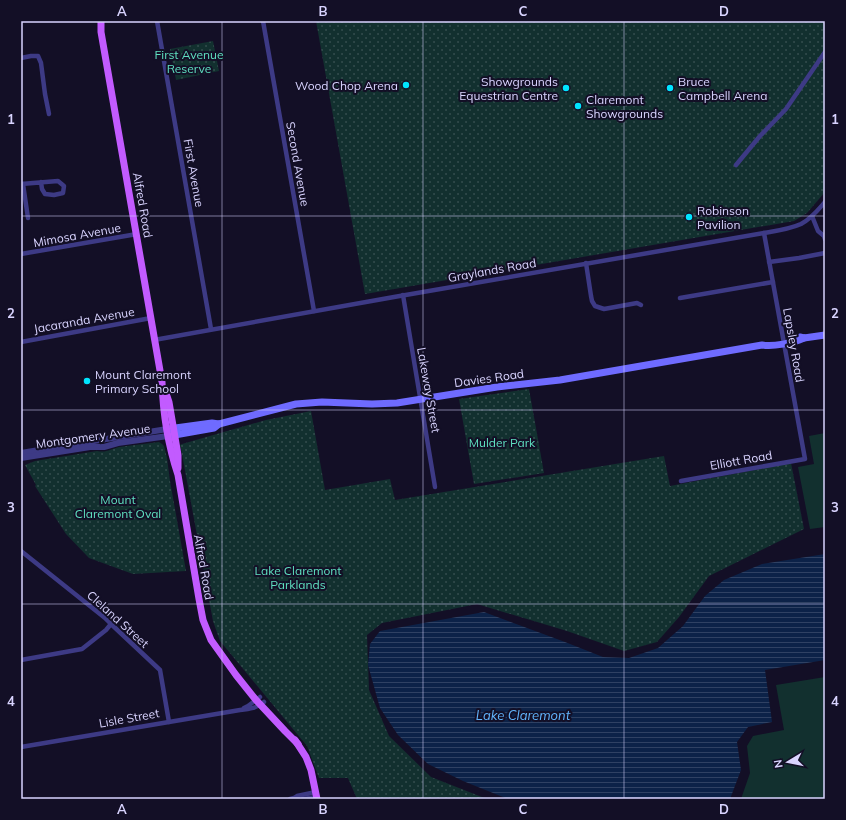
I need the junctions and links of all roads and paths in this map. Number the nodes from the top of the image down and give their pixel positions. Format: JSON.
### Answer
{"nodes":[{"id":1,"x":97,"y":21,"type":"edge"},
{"id":2,"x":101,"y":21,"type":"edge"},
{"id":3,"x":157,"y":21,"type":"edge"},
{"id":4,"x":263,"y":21,"type":"edge"},
{"id":5,"x":101,"y":32,"type":"junction"},
{"id":6,"x":825,"y":52,"type":"edge"},
{"id":7,"x":21,"y":58,"type":"edge"},
{"id":8,"x":49,"y":114,"type":"dead end"},
{"id":9,"x":736,"y":165,"type":"dead end"},
{"id":10,"x":41,"y":182,"type":"junction"},
{"id":11,"x":22,"y":184,"type":"edge"},
{"id":12,"x":825,"y":202,"type":"edge"},
{"id":13,"x":812,"y":216,"type":"junction"},
{"id":14,"x":28,"y":218,"type":"dead end"},
{"id":15,"x":137,"y":234,"type":"junction"},
{"id":16,"x":764,"y":234,"type":"junction"},
{"id":17,"x":825,"y":239,"type":"edge"},
{"id":18,"x":825,"y":253,"type":"edge"},
{"id":19,"x":21,"y":254,"type":"edge"},
{"id":20,"x":769,"y":262,"type":"junction"},
{"id":21,"x":586,"y":263,"type":"junction"},
{"id":22,"x":773,"y":282,"type":"junction"},
{"id":23,"x":403,"y":295,"type":"junction"},
{"id":24,"x":680,"y":298,"type":"dead end"},
{"id":25,"x":642,"y":305,"type":"dead end"},
{"id":26,"x":314,"y":311,"type":"junction"},
{"id":27,"x":151,"y":318,"type":"junction"},
{"id":28,"x":211,"y":329,"type":"junction"},
{"id":29,"x":825,"y":335,"type":"edge"},
{"id":30,"x":154,"y":340,"type":"junction"},
{"id":31,"x":783,"y":341,"type":"junction"},
{"id":32,"x":21,"y":342,"type":"edge"},
{"id":33,"x":420,"y":399,"type":"junction"},
{"id":34,"x":171,"y":432,"type":"junction"},
{"id":35,"x":27,"y":453,"type":"edge"},
{"id":36,"x":21,"y":458,"type":"edge"},
{"id":37,"x":804,"y":459,"type":"joint"},
{"id":38,"x":681,"y":481,"type":"dead end"},
{"id":39,"x":435,"y":487,"type":"dead end"},
{"id":40,"x":21,"y":551,"type":"edge"},
{"id":41,"x":111,"y":624,"type":"junction"},
{"id":42,"x":21,"y":660,"type":"edge"},
{"id":43,"x":260,"y":701,"type":"junction"},
{"id":44,"x":169,"y":722,"type":"junction"},
{"id":45,"x":21,"y":747,"type":"edge"},
{"id":46,"x":316,"y":796,"type":"edge"},
{"id":47,"x":293,"y":799,"type":"edge"},
{"id":48,"x":303,"y":799,"type":"edge"}],
"edges":[{"from":1,"to":5,"type":"main road","name":"Alfred Road"},
{"from":2,"to":5,"type":"main road","name":"Alfred Road"},
{"from":3,"to":28,"type":"street","name":"First Avenue"},
{"from":4,"to":26,"type":"street","name":"Second Avenue"},
{"from":5,"to":15,"type":"main road","name":"Alfred Road"},
{"from":6,"to":9,"type":"street"},
{"from":7,"to":8,"type":"street"},
{"from":10,"to":10,"type":"street"},
{"from":10,"to":11,"type":"street"},
{"from":11,"to":14,"type":"street"},
{"from":12,"to":13,"type":"street","name":"Graylands Road"},
{"from":13,"to":16,"type":"street","name":"Graylands Road"},
{"from":13,"to":17,"type":"street"},
{"from":15,"to":19,"type":"street","name":"Mimosa Avenue"},
{"from":15,"to":27,"type":"main road","name":"Alfred Road"},
{"from":16,"to":20,"type":"street","name":"Lapsley Road"},
{"from":16,"to":21,"type":"street","name":"Graylands Road"},
{"from":18,"to":20,"type":"street"},
{"from":20,"to":22,"type":"street","name":"Lapsley Road"},
{"from":21,"to":23,"type":"street","name":"Graylands Road"},
{"from":21,"to":25,"type":"street"},
{"from":22,"to":24,"type":"street"},
{"from":22,"to":31,"type":"street","name":"Lapsley Road"},
{"from":23,"to":26,"type":"street","name":"Graylands Road"},
{"from":23,"to":33,"type":"street","name":"Lakeway Street"},
{"from":26,"to":28,"type":"street","name":"Graylands Road"},
{"from":27,"to":30,"type":"main road","name":"Alfred Road"},
{"from":27,"to":32,"type":"street","name":"Jacaranda Avenue"},
{"from":28,"to":30,"type":"street","name":"Graylands Road"},
{"from":29,"to":31,"type":"main road","name":"Davies Road"},
{"from":30,"to":34,"type":"main road","name":"Alfred Road"},
{"from":31,"to":33,"type":"main road","name":"Davies Road"},
{"from":31,"to":37,"type":"street","name":"Lapsley Road"},
{"from":33,"to":34,"type":"main road","name":"Davies Road"},
{"from":33,"to":39,"type":"street","name":"Lakeway Street"},
{"from":34,"to":35,"type":"street","name":"Montgomery Avenue"},
{"from":34,"to":43,"type":"main road","name":"Alfred Road"},
{"from":35,"to":36,"type":"street","name":"Montgomery Avenue"},
{"from":37,"to":38,"type":"street","name":"Elliott Road"},
{"from":40,"to":41,"type":"street","name":"Cleland Street"},
{"from":41,"to":42,"type":"street"},
{"from":41,"to":44,"type":"street","name":"Cleland Street"},
{"from":43,"to":44,"type":"street","name":"Lisle Street"},
{"from":43,"to":46,"type":"main road","name":"Alfred Road"},
{"from":44,"to":45,"type":"street","name":"Lisle Street"},
{"from":46,"to":47,"type":"street"},
{"from":46,"to":48,"type":"street"}]}
